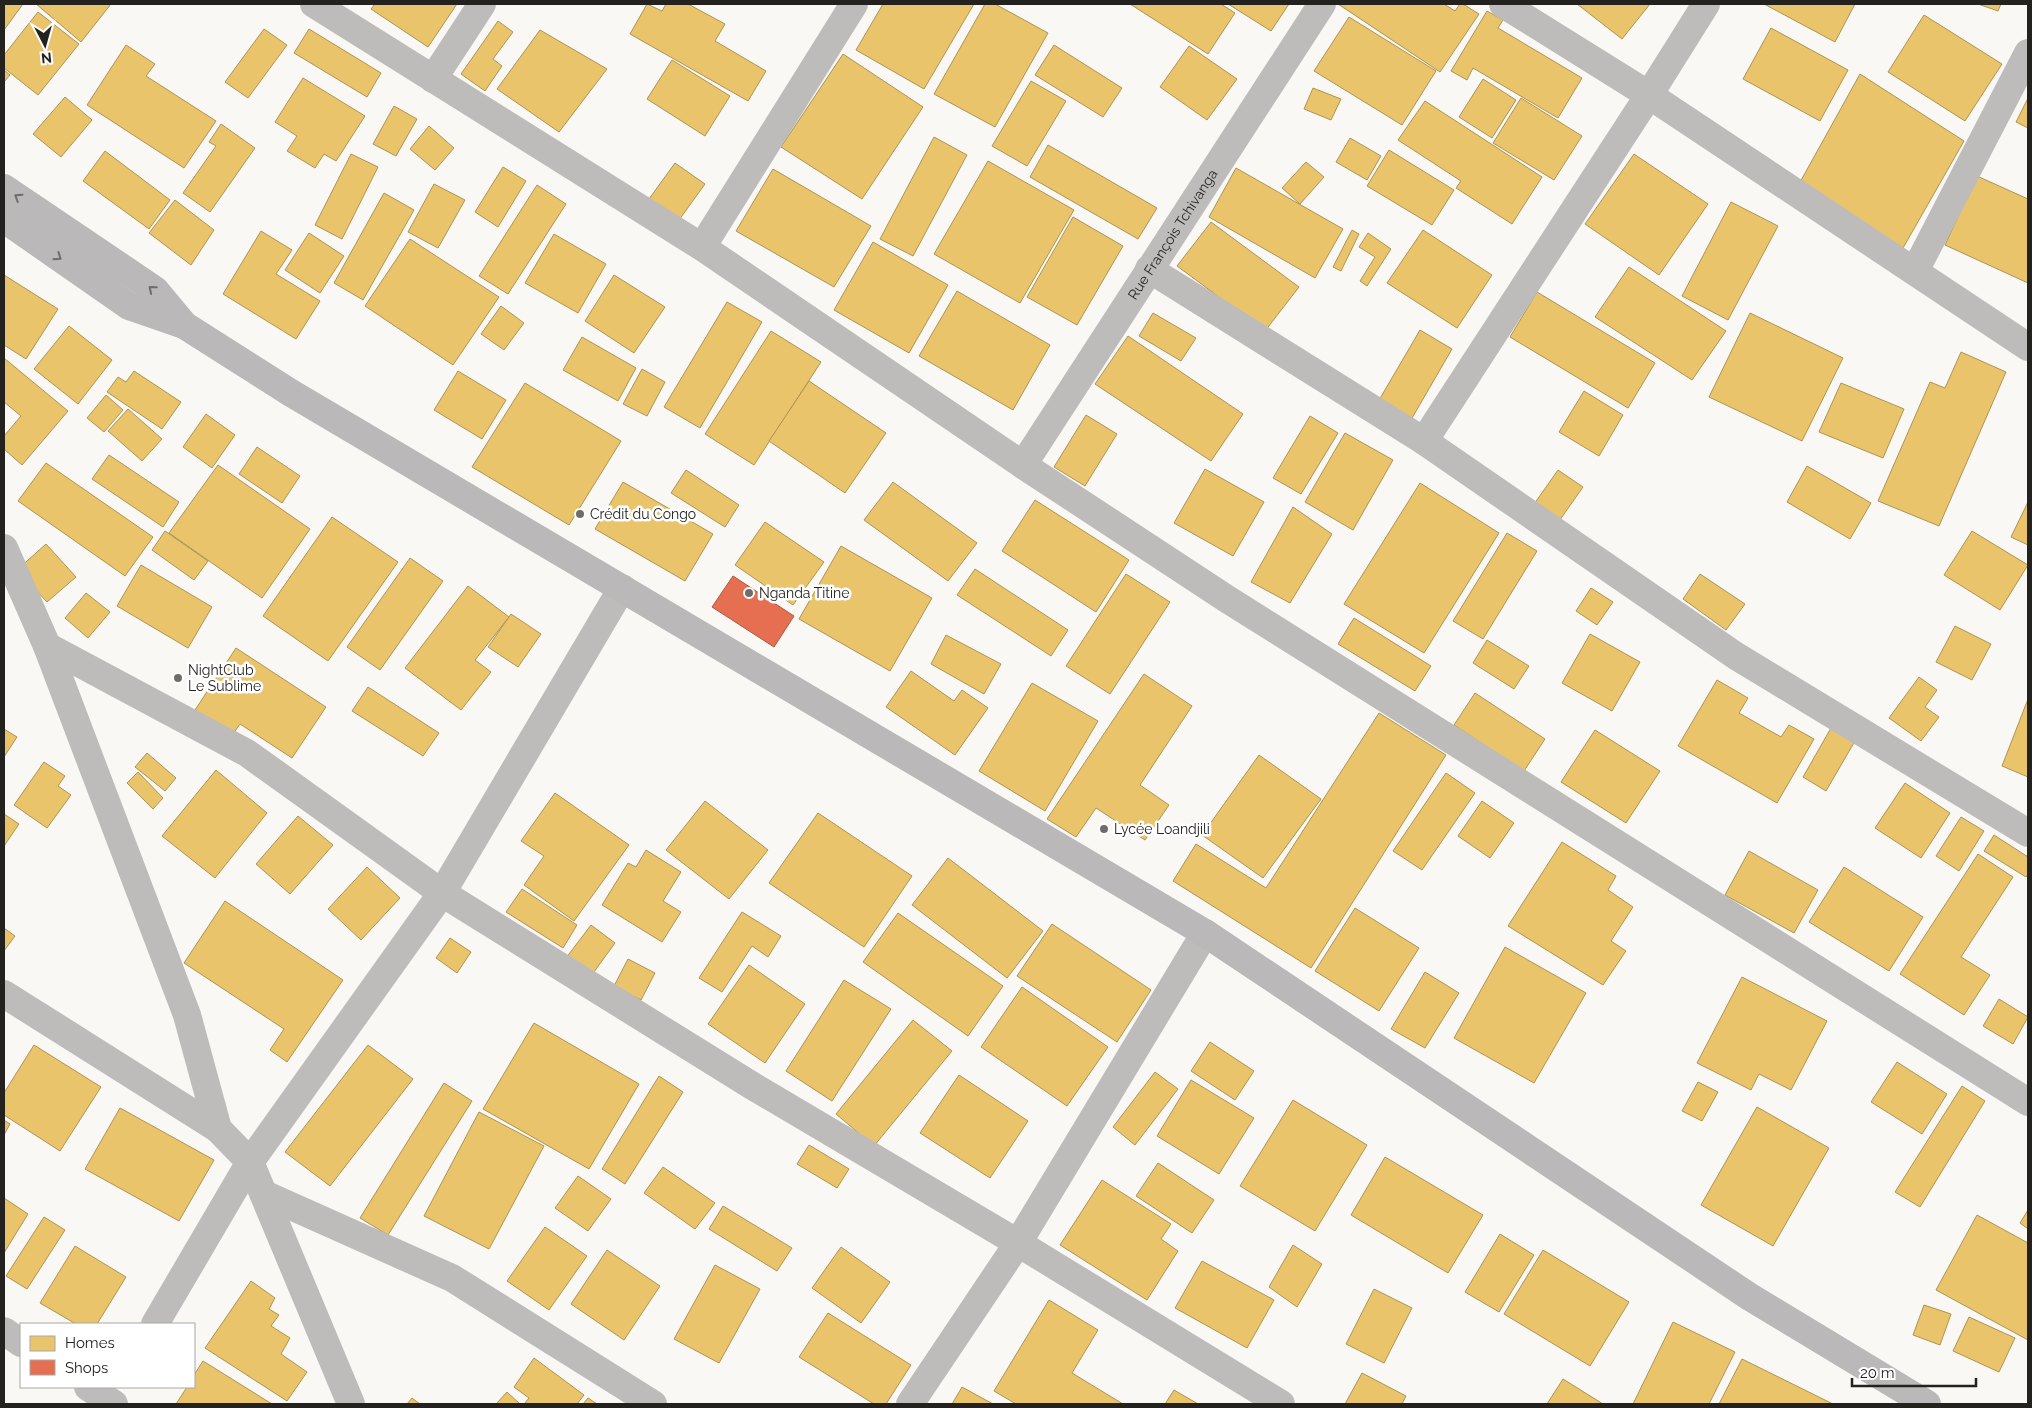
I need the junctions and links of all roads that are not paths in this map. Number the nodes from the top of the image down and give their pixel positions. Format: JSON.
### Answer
{"nodes":[{"id":1,"x":314,"y":4,"type":"edge"},
{"id":2,"x":482,"y":4,"type":"edge"},
{"id":3,"x":854,"y":4,"type":"edge"},
{"id":4,"x":1322,"y":4,"type":"edge"},
{"id":5,"x":1503,"y":4,"type":"edge"},
{"id":6,"x":1706,"y":4,"type":"edge"},
{"id":7,"x":2028,"y":53,"type":"edge"},
{"id":8,"x":433,"y":79,"type":"junction"},
{"id":9,"x":1650,"y":94,"type":"junction"},
{"id":10,"x":4,"y":188,"type":"edge"},
{"id":11,"x":4,"y":219,"type":"edge"},
{"id":12,"x":702,"y":247,"type":"junction"},
{"id":13,"x":1149,"y":269,"type":"junction"},
{"id":14,"x":1915,"y":271,"type":"junction"},
{"id":15,"x":184,"y":325,"type":"junction"},
{"id":16,"x":2028,"y":347,"type":"edge"},
{"id":17,"x":1424,"y":441,"type":"junction"},
{"id":18,"x":1023,"y":465,"type":"junction"},
{"id":19,"x":4,"y":548,"type":"edge"},
{"id":20,"x":622,"y":588,"type":"junction"},
{"id":21,"x":48,"y":646,"type":"junction"},
{"id":22,"x":2028,"y":833,"type":"edge"},
{"id":23,"x":442,"y":893,"type":"junction"},
{"id":24,"x":1205,"y":933,"type":"junction"},
{"id":25,"x":4,"y":994,"type":"edge"},
{"id":26,"x":2028,"y":1102,"type":"edge"},
{"id":27,"x":218,"y":1129,"type":"junction"},
{"id":28,"x":250,"y":1162,"type":"junction"},
{"id":29,"x":264,"y":1194,"type":"junction"},
{"id":30,"x":1018,"y":1243,"type":"junction"},
{"id":31,"x":155,"y":1323,"type":"edge"},
{"id":32,"x":4,"y":1331,"type":"edge"},
{"id":33,"x":20,"y":1342,"type":"edge"},
{"id":34,"x":351,"y":1404,"type":"edge"},
{"id":35,"x":654,"y":1404,"type":"edge"},
{"id":36,"x":910,"y":1404,"type":"edge"},
{"id":37,"x":1282,"y":1404,"type":"edge"},
{"id":38,"x":1927,"y":1404,"type":"edge"}],
"edges":[{"from":1,"to":8,"type":"street"},
{"from":2,"to":8,"type":"street"},
{"from":3,"to":12,"type":"street"},
{"from":4,"to":13,"type":"street","name":"Rue François Tchivanga"},
{"from":5,"to":9,"type":"street"},
{"from":6,"to":9,"type":"street"},
{"from":7,"to":14,"type":"street"},
{"from":8,"to":12,"type":"street"},
{"from":9,"to":14,"type":"street"},
{"from":9,"to":17,"type":"street"},
{"from":15,"to":10,"type":"highway","one_way":true},
{"from":11,"to":15,"type":"highway","one_way":true},
{"from":12,"to":18,"type":"street"},
{"from":13,"to":17,"type":"street"},
{"from":13,"to":18,"type":"street","name":"Rue François Tchivanga"},
{"from":14,"to":16,"type":"street"},
{"from":15,"to":20,"type":"highway"},
{"from":17,"to":22,"type":"street"},
{"from":18,"to":26,"type":"street"},
{"from":19,"to":21,"type":"street"},
{"from":20,"to":23,"type":"street"},
{"from":20,"to":24,"type":"highway"},
{"from":21,"to":23,"type":"street"},
{"from":21,"to":27,"type":"street"},
{"from":23,"to":28,"type":"street"},
{"from":23,"to":30,"type":"street"},
{"from":24,"to":30,"type":"street"},
{"from":24,"to":38,"type":"highway"},
{"from":25,"to":27,"type":"street"},
{"from":27,"to":28,"type":"street"},
{"from":28,"to":29,"type":"street"},
{"from":28,"to":31,"type":"street"},
{"from":29,"to":34,"type":"street"},
{"from":29,"to":35,"type":"street"},
{"from":30,"to":36,"type":"street"},
{"from":30,"to":37,"type":"street"},
{"from":32,"to":33,"type":"street"}]}
